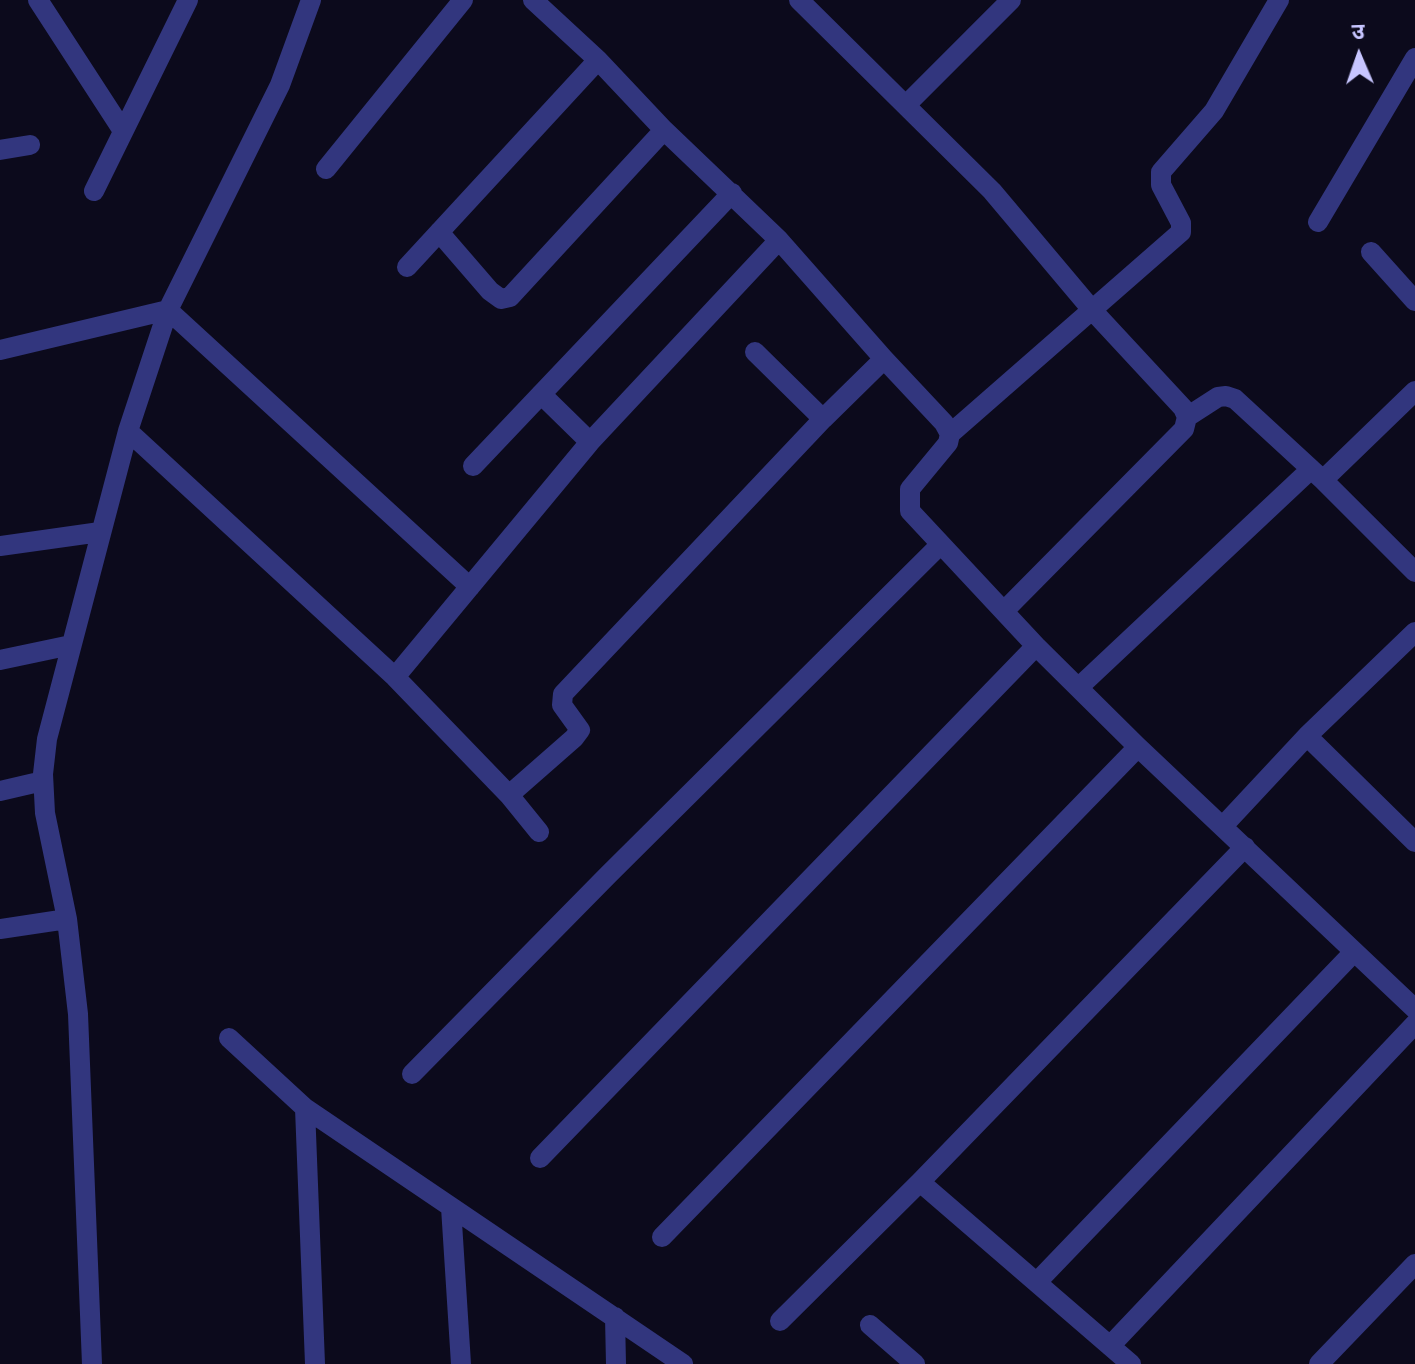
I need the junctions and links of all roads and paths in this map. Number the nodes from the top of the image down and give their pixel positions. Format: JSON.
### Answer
{"nodes":[{"id":1,"x":38,"y":0,"type":"edge"},
{"id":2,"x":188,"y":0,"type":"edge"},
{"id":3,"x":311,"y":0,"type":"edge"},
{"id":4,"x":463,"y":0,"type":"edge"},
{"id":5,"x":533,"y":0,"type":"edge"},
{"id":6,"x":799,"y":0,"type":"edge"},
{"id":7,"x":1011,"y":0,"type":"edge"},
{"id":8,"x":1279,"y":0,"type":"edge"},
{"id":9,"x":1415,"y":58,"type":"edge"},
{"id":10,"x":598,"y":60,"type":"junction"},
{"id":11,"x":906,"y":105,"type":"junction"},
{"id":12,"x":664,"y":130,"type":"junction"},
{"id":13,"x":123,"y":131,"type":"junction"},
{"id":14,"x":30,"y":145,"type":"dead end"},
{"id":15,"x":0,"y":150,"type":"edge"},
{"id":16,"x":326,"y":169,"type":"dead end"},
{"id":17,"x":94,"y":191,"type":"dead end"},
{"id":18,"x":732,"y":193,"type":"junction"},
{"id":19,"x":1318,"y":222,"type":"dead end"},
{"id":20,"x":439,"y":232,"type":"junction"},
{"id":21,"x":779,"y":240,"type":"junction"},
{"id":22,"x":1371,"y":252,"type":"dead end"},
{"id":23,"x":407,"y":267,"type":"dead end"},
{"id":24,"x":1415,"y":301,"type":"edge"},
{"id":25,"x":168,"y":310,"type":"junction"},
{"id":26,"x":1093,"y":311,"type":"junction"},
{"id":27,"x":0,"y":350,"type":"edge"},
{"id":28,"x":755,"y":352,"type":"dead end"},
{"id":29,"x":884,"y":359,"type":"junction"},
{"id":30,"x":1415,"y":391,"type":"edge"},
{"id":31,"x":541,"y":394,"type":"junction"},
{"id":32,"x":1187,"y":417,"type":"junction"},
{"id":33,"x":823,"y":419,"type":"junction"},
{"id":34,"x":128,"y":431,"type":"junction"},
{"id":35,"x":950,"y":434,"type":"junction"},
{"id":36,"x":590,"y":442,"type":"junction"},
{"id":37,"x":473,"y":466,"type":"dead end"},
{"id":38,"x":1317,"y":475,"type":"junction"},
{"id":39,"x":100,"y":532,"type":"junction"},
{"id":40,"x":940,"y":545,"type":"junction"},
{"id":41,"x":0,"y":546,"type":"edge"},
{"id":42,"x":1415,"y":572,"type":"edge"},
{"id":43,"x":470,"y":587,"type":"junction"},
{"id":44,"x":1004,"y":611,"type":"junction"},
{"id":45,"x":1415,"y":632,"type":"edge"},
{"id":46,"x":71,"y":645,"type":"junction"},
{"id":47,"x":1036,"y":646,"type":"junction"},
{"id":48,"x":0,"y":660,"type":"edge"},
{"id":49,"x":395,"y":677,"type":"junction"},
{"id":50,"x":1079,"y":687,"type":"junction"},
{"id":51,"x":1307,"y":736,"type":"junction"},
{"id":52,"x":1138,"y":747,"type":"junction"},
{"id":53,"x":43,"y":781,"type":"junction"},
{"id":54,"x":0,"y":791,"type":"edge"},
{"id":55,"x":509,"y":795,"type":"junction"},
{"id":56,"x":1223,"y":826,"type":"junction"},
{"id":57,"x":539,"y":832,"type":"dead end"},
{"id":58,"x":1415,"y":842,"type":"edge"},
{"id":59,"x":1245,"y":847,"type":"junction"},
{"id":60,"x":67,"y":919,"type":"junction"},
{"id":61,"x":0,"y":929,"type":"edge"},
{"id":62,"x":1354,"y":952,"type":"junction"},
{"id":63,"x":1415,"y":1009,"type":"edge"},
{"id":64,"x":1415,"y":1024,"type":"edge"},
{"id":65,"x":229,"y":1038,"type":"dead end"},
{"id":66,"x":412,"y":1074,"type":"dead end"},
{"id":67,"x":305,"y":1108,"type":"junction"},
{"id":68,"x":540,"y":1158,"type":"dead end"},
{"id":69,"x":920,"y":1182,"type":"junction"},
{"id":70,"x":451,"y":1207,"type":"junction"},
{"id":71,"x":662,"y":1237,"type":"dead end"},
{"id":72,"x":1415,"y":1264,"type":"edge"},
{"id":73,"x":1037,"y":1282,"type":"junction"},
{"id":74,"x":615,"y":1317,"type":"junction"},
{"id":75,"x":780,"y":1321,"type":"dead end"},
{"id":76,"x":870,"y":1325,"type":"dead end"},
{"id":77,"x":1110,"y":1346,"type":"junction"},
{"id":78,"x":92,"y":1364,"type":"edge"},
{"id":79,"x":315,"y":1364,"type":"edge"},
{"id":80,"x":461,"y":1364,"type":"edge"},
{"id":81,"x":616,"y":1364,"type":"edge"},
{"id":82,"x":683,"y":1364,"type":"edge"},
{"id":83,"x":915,"y":1364,"type":"edge"},
{"id":84,"x":1131,"y":1364,"type":"edge"},
{"id":85,"x":1319,"y":1364,"type":"edge"}],
"edges":[{"from":1,"to":13,"type":"street"},
{"from":2,"to":13,"type":"street"},
{"from":3,"to":25,"type":"street"},
{"from":4,"to":16,"type":"street"},
{"from":5,"to":10,"type":"street"},
{"from":6,"to":11,"type":"street"},
{"from":7,"to":11,"type":"street"},
{"from":8,"to":26,"type":"street"},
{"from":9,"to":19,"type":"street"},
{"from":10,"to":12,"type":"street"},
{"from":10,"to":20,"type":"street"},
{"from":11,"to":26,"type":"street"},
{"from":12,"to":18,"type":"street"},
{"from":12,"to":20,"type":"street"},
{"from":13,"to":17,"type":"street"},
{"from":14,"to":15,"type":"street"},
{"from":18,"to":21,"type":"street"},
{"from":18,"to":31,"type":"street"},
{"from":20,"to":23,"type":"street"},
{"from":21,"to":29,"type":"street"},
{"from":21,"to":36,"type":"street"},
{"from":22,"to":24,"type":"street"},
{"from":25,"to":27,"type":"street"},
{"from":25,"to":34,"type":"street"},
{"from":25,"to":43,"type":"street"},
{"from":26,"to":32,"type":"street"},
{"from":26,"to":35,"type":"street"},
{"from":28,"to":33,"type":"street"},
{"from":29,"to":33,"type":"street"},
{"from":29,"to":35,"type":"street"},
{"from":30,"to":38,"type":"street"},
{"from":31,"to":36,"type":"street"},
{"from":31,"to":37,"type":"street"},
{"from":32,"to":38,"type":"street"},
{"from":32,"to":44,"type":"street"},
{"from":33,"to":55,"type":"street"},
{"from":34,"to":39,"type":"street"},
{"from":34,"to":49,"type":"street"},
{"from":35,"to":40,"type":"street"},
{"from":36,"to":43,"type":"street"},
{"from":38,"to":42,"type":"street"},
{"from":38,"to":50,"type":"street"},
{"from":39,"to":41,"type":"street"},
{"from":39,"to":46,"type":"street"},
{"from":40,"to":44,"type":"street"},
{"from":40,"to":66,"type":"street"},
{"from":43,"to":49,"type":"street"},
{"from":44,"to":47,"type":"street"},
{"from":45,"to":51,"type":"street"},
{"from":46,"to":48,"type":"street"},
{"from":46,"to":53,"type":"street"},
{"from":47,"to":50,"type":"street"},
{"from":47,"to":68,"type":"street"},
{"from":49,"to":55,"type":"street"},
{"from":50,"to":52,"type":"street"},
{"from":51,"to":56,"type":"street"},
{"from":51,"to":58,"type":"street"},
{"from":52,"to":56,"type":"street"},
{"from":52,"to":71,"type":"street"},
{"from":53,"to":54,"type":"street"},
{"from":53,"to":60,"type":"street"},
{"from":55,"to":57,"type":"street"},
{"from":56,"to":59,"type":"street"},
{"from":59,"to":62,"type":"street"},
{"from":59,"to":69,"type":"street"},
{"from":60,"to":61,"type":"street"},
{"from":60,"to":78,"type":"street"},
{"from":62,"to":63,"type":"street"},
{"from":62,"to":73,"type":"street"},
{"from":64,"to":77,"type":"street"},
{"from":65,"to":67,"type":"street"},
{"from":67,"to":70,"type":"street"},
{"from":67,"to":79,"type":"street"},
{"from":69,"to":73,"type":"street"},
{"from":69,"to":75,"type":"street"},
{"from":70,"to":74,"type":"street"},
{"from":70,"to":80,"type":"street"},
{"from":72,"to":85,"type":"street"},
{"from":73,"to":77,"type":"street"},
{"from":74,"to":81,"type":"street"},
{"from":74,"to":82,"type":"street"},
{"from":76,"to":83,"type":"street"},
{"from":77,"to":84,"type":"street"}]}
